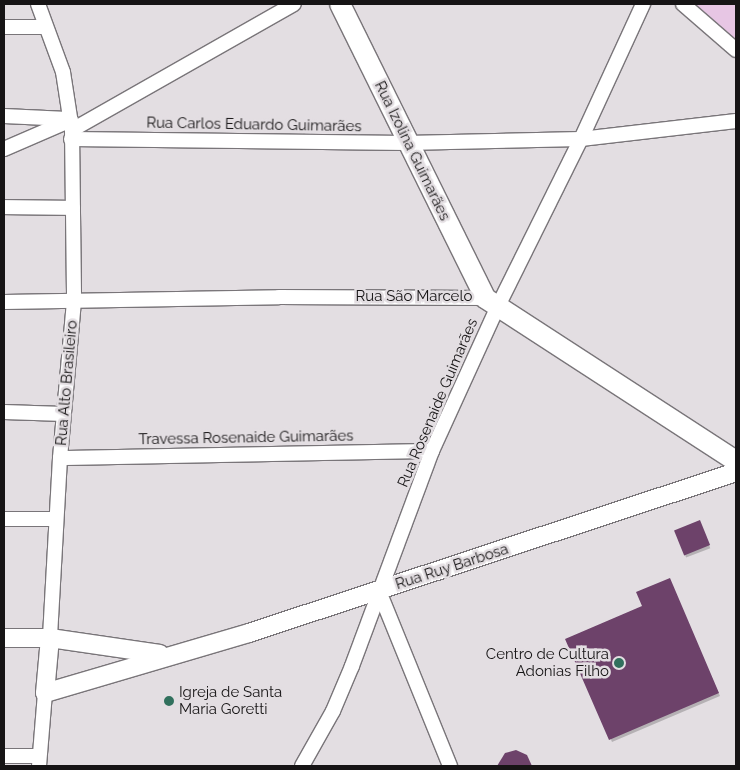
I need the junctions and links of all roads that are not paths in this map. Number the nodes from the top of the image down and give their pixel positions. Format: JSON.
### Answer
{"nodes":[{"id":1,"x":38,"y":4,"type":"edge"},
{"id":2,"x":294,"y":4,"type":"edge"},
{"id":3,"x":340,"y":4,"type":"edge"},
{"id":4,"x":643,"y":4,"type":"edge"},
{"id":5,"x":683,"y":4,"type":"edge"},
{"id":6,"x":4,"y":27,"type":"edge"},
{"id":7,"x":45,"y":27,"type":"junction"},
{"id":8,"x":736,"y":50,"type":"edge"},
{"id":9,"x":4,"y":116,"type":"edge"},
{"id":10,"x":736,"y":122,"type":"edge"},
{"id":11,"x":71,"y":129,"type":"junction"},
{"id":12,"x":581,"y":139,"type":"junction"},
{"id":13,"x":406,"y":143,"type":"junction"},
{"id":14,"x":4,"y":149,"type":"edge"},
{"id":15,"x":4,"y":207,"type":"edge"},
{"id":16,"x":73,"y":208,"type":"junction"},
{"id":17,"x":74,"y":301,"type":"junction"},
{"id":18,"x":4,"y":302,"type":"edge"},
{"id":19,"x":491,"y":302,"type":"junction"},
{"id":20,"x":4,"y":412,"type":"edge"},
{"id":21,"x":64,"y":414,"type":"junction"},
{"id":22,"x":432,"y":451,"type":"junction"},
{"id":23,"x":60,"y":458,"type":"junction"},
{"id":24,"x":736,"y":461,"type":"edge"},
{"id":25,"x":736,"y":472,"type":"edge"},
{"id":26,"x":4,"y":519,"type":"edge"},
{"id":27,"x":56,"y":520,"type":"junction"},
{"id":28,"x":379,"y":591,"type":"junction"},
{"id":29,"x":4,"y":638,"type":"edge"},
{"id":30,"x":50,"y":638,"type":"junction"},
{"id":31,"x":165,"y":655,"type":"junction"},
{"id":32,"x":45,"y":693,"type":"junction"},
{"id":33,"x":4,"y":756,"type":"edge"},
{"id":34,"x":39,"y":761,"type":"edge"},
{"id":35,"x":302,"y":766,"type":"edge"},
{"id":36,"x":450,"y":766,"type":"edge"}],
"edges":[{"from":1,"to":7,"type":"street","name":"Rua Alto Brasileiro"},
{"from":2,"to":11,"type":"street"},
{"from":3,"to":13,"type":"main road","name":"Rua Izolina Guimarães"},
{"from":4,"to":12,"type":"street","name":"Rua Rosenaide Guimarães"},
{"from":5,"to":8,"type":"street"},
{"from":6,"to":7,"type":"street"},
{"from":7,"to":11,"type":"street","name":"Rua Alto Brasileiro"},
{"from":9,"to":11,"type":"street","name":"Rua Carlos Eduardo Guimarães"},
{"from":10,"to":12,"type":"street","name":"Rua Carlos Eduardo Guimarães"},
{"from":11,"to":13,"type":"street","name":"Rua Carlos Eduardo Guimarães"},
{"from":11,"to":14,"type":"street"},
{"from":11,"to":16,"type":"street","name":"Rua Alto Brasileiro"},
{"from":12,"to":13,"type":"street","name":"Rua Carlos Eduardo Guimarães"},
{"from":12,"to":19,"type":"street","name":"Rua Rosenaide Guimarães"},
{"from":13,"to":19,"type":"main road","name":"Rua Izolina Guimarães"},
{"from":15,"to":16,"type":"street"},
{"from":16,"to":17,"type":"street","name":"Rua Alto Brasileiro"},
{"from":17,"to":18,"type":"street","name":"Rua São Marcelo"},
{"from":17,"to":19,"type":"street","name":"Rua São Marcelo"},
{"from":17,"to":21,"type":"street","name":"Rua Alto Brasileiro"},
{"from":19,"to":22,"type":"street","name":"Rua Rosenaide Guimarães"},
{"from":19,"to":24,"type":"main road"},
{"from":20,"to":21,"type":"street"},
{"from":21,"to":23,"type":"street","name":"Rua Alto Brasileiro"},
{"from":22,"to":23,"type":"street","name":"Travessa Rosenaide Guimarães"},
{"from":22,"to":28,"type":"street","name":"Rua Rosenaide Guimarães"},
{"from":23,"to":27,"type":"street","name":"Rua Alto Brasileiro"},
{"from":25,"to":28,"type":"street","name":"Rua Ruy Barbosa"},
{"from":26,"to":27,"type":"street"},
{"from":27,"to":30,"type":"street","name":"Rua Alto Brasileiro"},
{"from":28,"to":31,"type":"street","name":"Rua Ruy Barbosa"},
{"from":28,"to":35,"type":"street","name":"Rua Rosenaide Guimarães"},
{"from":28,"to":36,"type":"street"},
{"from":29,"to":30,"type":"street","name":"Rua Ruy Barbosa"},
{"from":30,"to":31,"type":"street","name":"Rua Ruy Barbosa"},
{"from":30,"to":32,"type":"street","name":"Rua Alto Brasileiro"},
{"from":31,"to":32,"type":"street","name":"Rua Ruy Barbosa"},
{"from":32,"to":34,"type":"street","name":"Rua Alto Brasileiro"},
{"from":33,"to":34,"type":"street"}]}
